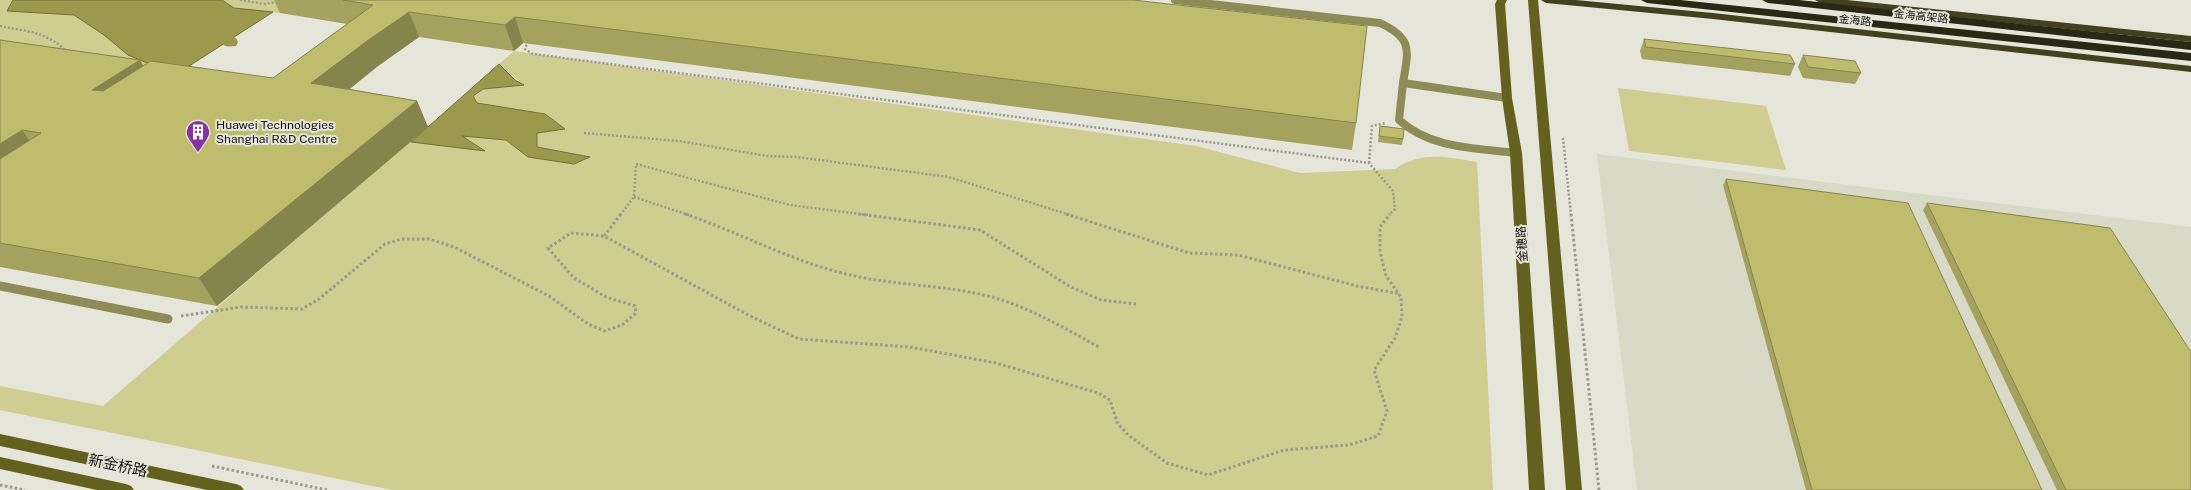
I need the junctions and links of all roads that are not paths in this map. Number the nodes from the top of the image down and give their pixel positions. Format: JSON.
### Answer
{"nodes":[{"id":1,"x":1175,"y":0,"type":"edge"},
{"id":2,"x":1502,"y":0,"type":"edge"},
{"id":3,"x":1532,"y":0,"type":"edge"},
{"id":4,"x":1546,"y":0,"type":"edge"},
{"id":5,"x":1648,"y":0,"type":"edge"},
{"id":6,"x":1730,"y":0,"type":"edge"},
{"id":7,"x":1768,"y":0,"type":"edge"},
{"id":8,"x":1820,"y":0,"type":"edge"},
{"id":9,"x":1339,"y":18,"type":"junction"},
{"id":10,"x":1338,"y":27,"type":"edge"},
{"id":11,"x":2191,"y":39,"type":"edge"},
{"id":12,"x":2191,"y":47,"type":"edge"},
{"id":13,"x":2191,"y":57,"type":"edge"},
{"id":14,"x":2191,"y":69,"type":"edge"},
{"id":15,"x":1403,"y":83,"type":"junction"},
{"id":16,"x":1507,"y":98,"type":"junction"},
{"id":17,"x":1516,"y":153,"type":"junction"},
{"id":18,"x":0,"y":286,"type":"edge"},
{"id":19,"x":168,"y":319,"type":"road end"},
{"id":20,"x":0,"y":440,"type":"edge"},
{"id":21,"x":0,"y":463,"type":"edge"},
{"id":22,"x":126,"y":490,"type":"edge"},
{"id":23,"x":236,"y":490,"type":"edge"},
{"id":24,"x":1537,"y":490,"type":"edge"},
{"id":25,"x":1574,"y":490,"type":"edge"}],
"edges":[{"from":1,"to":9,"type":"lane"},
{"from":2,"to":16,"type":"street","name":"金穗路"},
{"from":3,"to":25,"type":"street"},
{"from":4,"to":14,"type":"main road","name":"金海路"},
{"from":5,"to":13,"type":"highway","name":"金海高架路"},
{"from":6,"to":12,"type":"highway","name":"金海高架路"},
{"from":7,"to":12,"type":"highway"},
{"from":8,"to":11,"type":"main road","name":"金海路"},
{"from":9,"to":10,"type":"lane"},
{"from":9,"to":15,"type":"lane"},
{"from":15,"to":16,"type":"lane"},
{"from":15,"to":17,"type":"lane"},
{"from":16,"to":17,"type":"street","name":"金穗路"},
{"from":17,"to":24,"type":"street","name":"金穗路"},
{"from":18,"to":19,"type":"lane"},
{"from":20,"to":23,"type":"street","name":"新金桥路"},
{"from":21,"to":22,"type":"street","name":"新金桥路"}]}
